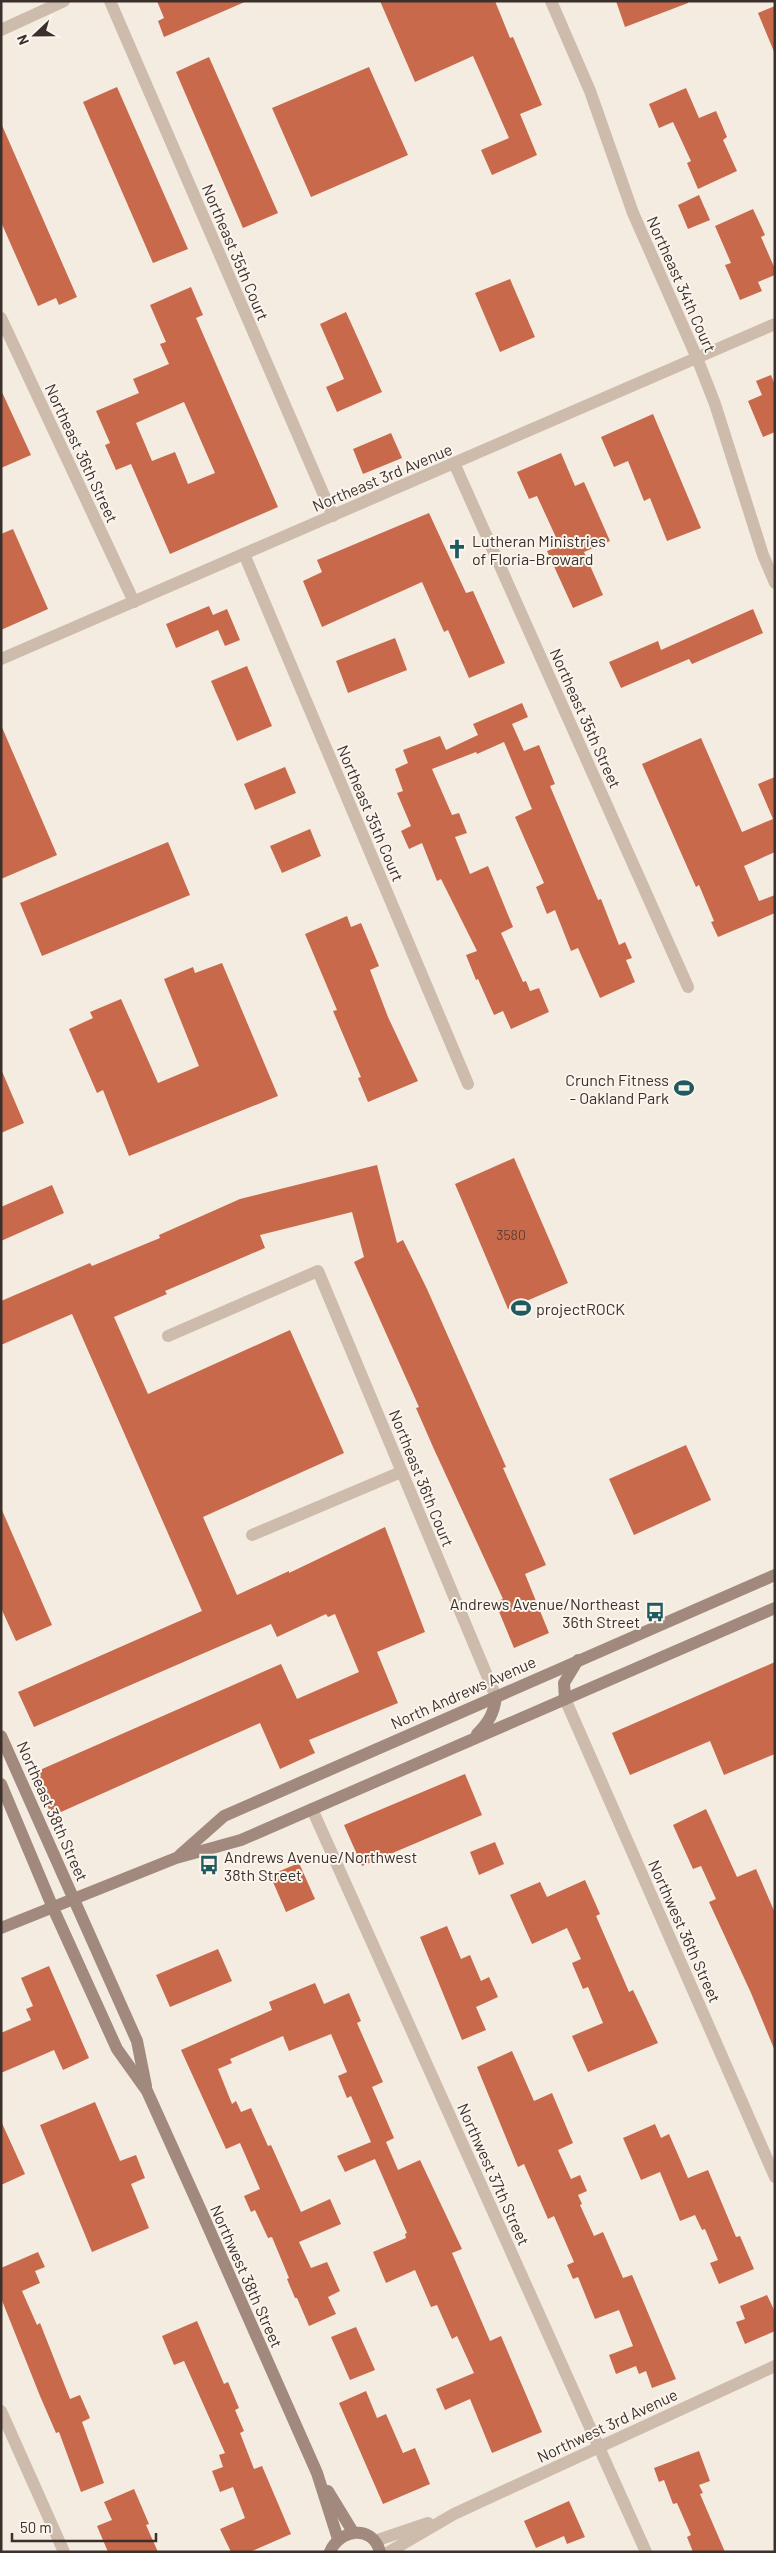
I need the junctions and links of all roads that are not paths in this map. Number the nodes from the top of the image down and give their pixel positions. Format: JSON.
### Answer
{"nodes":[{"id":1,"x":64,"y":1,"type":"edge"},
{"id":2,"x":110,"y":1,"type":"edge"},
{"id":3,"x":551,"y":1,"type":"edge"},
{"id":4,"x":1,"y":30,"type":"edge"},
{"id":5,"x":2,"y":321,"type":"edge"},
{"id":6,"x":775,"y":324,"type":"edge"},
{"id":7,"x":697,"y":358,"type":"junction"},
{"id":8,"x":454,"y":463,"type":"junction"},
{"id":9,"x":333,"y":516,"type":"junction"},
{"id":10,"x":244,"y":554,"type":"junction"},
{"id":11,"x":775,"y":583,"type":"edge"},
{"id":12,"x":134,"y":602,"type":"junction"},
{"id":13,"x":1,"y":659,"type":"edge"},
{"id":14,"x":688,"y":987,"type":"dead end"},
{"id":15,"x":468,"y":1084,"type":"dead end"},
{"id":16,"x":168,"y":1336,"type":"dead end"},
{"id":17,"x":401,"y":1472,"type":"junction"},
{"id":18,"x":252,"y":1535,"type":"dead end"},
{"id":19,"x":775,"y":1575,"type":"edge"},
{"id":20,"x":775,"y":1608,"type":"edge"},
{"id":21,"x":578,"y":1660,"type":"junction"},
{"id":22,"x":496,"y":1697,"type":"junction"},
{"id":23,"x":565,"y":1699,"type":"junction"},
{"id":24,"x":1,"y":1736,"type":"edge"},
{"id":25,"x":472,"y":1739,"type":"junction"},
{"id":26,"x":1,"y":1784,"type":"edge"},
{"id":27,"x":312,"y":1809,"type":"junction"},
{"id":28,"x":176,"y":1858,"type":"junction"},
{"id":29,"x":74,"y":1900,"type":"junction"},
{"id":30,"x":53,"y":1908,"type":"junction"},
{"id":31,"x":1,"y":1928,"type":"edge"},
{"id":32,"x":147,"y":2091,"type":"junction"},
{"id":33,"x":775,"y":2177,"type":"edge"},
{"id":34,"x":775,"y":2366,"type":"edge"},
{"id":35,"x":1,"y":2411,"type":"edge"},
{"id":36,"x":599,"y":2446,"type":"junction"},
{"id":37,"x":317,"y":2474,"type":"junction"},
{"id":38,"x":454,"y":2514,"type":"junction"},
{"id":39,"x":352,"y":2532,"type":"junction"},
{"id":40,"x":338,"y":2539,"type":"junction"},
{"id":41,"x":378,"y":2546,"type":"edge"},
{"id":42,"x":64,"y":2552,"type":"edge"},
{"id":43,"x":330,"y":2552,"type":"edge"},
{"id":44,"x":389,"y":2552,"type":"edge"},
{"id":45,"x":646,"y":2552,"type":"edge"}],
"edges":[{"from":1,"to":4,"type":"street"},
{"from":2,"to":9,"type":"street","name":"Northeast 35th Court"},
{"from":3,"to":7,"type":"street","name":"Northeast 34th Court"},
{"from":5,"to":12,"type":"street","name":"Northeast 36th Street"},
{"from":6,"to":7,"type":"street","name":"Northeast 3rd Avenue"},
{"from":7,"to":8,"type":"street","name":"Northeast 3rd Avenue"},
{"from":7,"to":11,"type":"street","name":"Northeast 34th Court"},
{"from":8,"to":9,"type":"street","name":"Northeast 3rd Avenue"},
{"from":8,"to":14,"type":"street","name":"Northeast 35th Street"},
{"from":9,"to":10,"type":"street","name":"Northeast 3rd Avenue"},
{"from":10,"to":12,"type":"street","name":"Northeast 3rd Avenue"},
{"from":10,"to":15,"type":"street","name":"Northeast 35th Court"},
{"from":12,"to":13,"type":"street","name":"Northeast 3rd Avenue"},
{"from":16,"to":17,"type":"street","name":"Northeast 36th Court"},
{"from":17,"to":18,"type":"street"},
{"from":17,"to":22,"type":"street","name":"Northeast 36th Court"},
{"from":19,"to":21,"type":"main road","name":"North Andrews Avenue"},
{"from":20,"to":23,"type":"main road","name":"North Andrews Avenue"},
{"from":21,"to":22,"type":"main road","name":"North Andrews Avenue"},
{"from":21,"to":23,"type":"main road"},
{"from":22,"to":25,"type":"main road"},
{"from":22,"to":28,"type":"main road","name":"North Andrews Avenue"},
{"from":23,"to":25,"type":"main road","name":"North Andrews Avenue"},
{"from":23,"to":33,"type":"street","name":"Northwest 36th Street"},
{"from":24,"to":29,"type":"main road","name":"Northeast 38th Street"},
{"from":25,"to":27,"type":"main road","name":"North Andrews Avenue"},
{"from":26,"to":30,"type":"main road"},
{"from":27,"to":28,"type":"main road","name":"North Andrews Avenue"},
{"from":27,"to":36,"type":"street","name":"Northwest 37th Street"},
{"from":28,"to":29,"type":"main road","name":"North Andrews Avenue"},
{"from":29,"to":30,"type":"main road","name":"North Andrews Avenue"},
{"from":29,"to":32,"type":"main road","name":"Northwest 38th Street"},
{"from":30,"to":31,"type":"main road","name":"North Andrews Avenue"},
{"from":30,"to":32,"type":"main road","name":"Northwest 38th Street"},
{"from":32,"to":37,"type":"main road","name":"Northwest 38th Street"},
{"from":34,"to":36,"type":"street","name":"Northwest 3rd Avenue"},
{"from":35,"to":42,"type":"street"},
{"from":36,"to":38,"type":"street","name":"Northwest 3rd Avenue"},
{"from":36,"to":45,"type":"street","name":"Northwest 37th Street"},
{"from":37,"to":39,"type":"main road","name":"Northwest 38th Street"},
{"from":37,"to":40,"type":"main road","name":"Northwest 38th Street"},
{"from":38,"to":41,"type":"street","name":"Northwest 3rd Avenue"},
{"from":38,"to":44,"type":"street","name":"Northwest 3rd Avenue"},
{"from":39,"to":40,"type":"main road"},
{"from":39,"to":41,"type":"main road"},
{"from":40,"to":43,"type":"main road"}]}
